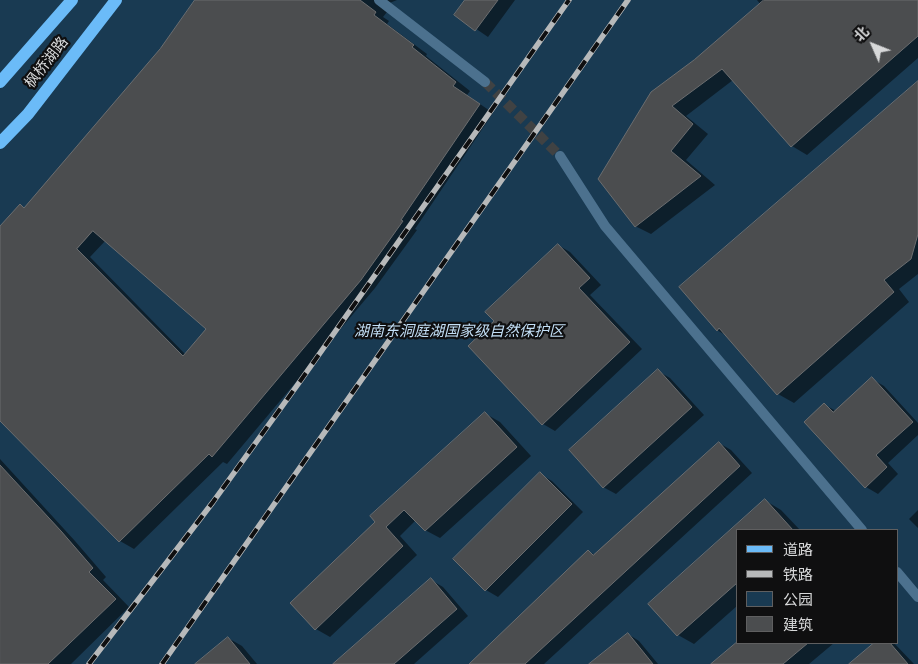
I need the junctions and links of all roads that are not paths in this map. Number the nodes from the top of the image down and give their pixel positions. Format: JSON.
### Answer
{"nodes":[{"id":1,"x":72,"y":0,"type":"edge"},
{"id":2,"x":116,"y":0,"type":"edge"},
{"id":3,"x":379,"y":0,"type":"edge"},
{"id":4,"x":0,"y":82,"type":"edge"},
{"id":5,"x":485,"y":82,"type":"tunnel mouth"},
{"id":6,"x":0,"y":143,"type":"edge"},
{"id":7,"x":560,"y":156,"type":"tunnel mouth"},
{"id":8,"x":861,"y":529,"type":"edge"},
{"id":9,"x":898,"y":573,"type":"edge"},
{"id":10,"x":918,"y":597,"type":"edge"}],
"edges":[{"from":1,"to":4,"type":"main road","name":"枫桥湖路"},
{"from":2,"to":6,"type":"main road","name":"枫桥湖路"},
{"from":3,"to":5,"type":"street"},
{"from":7,"to":8,"type":"street"},
{"from":9,"to":10,"type":"street"}]}
